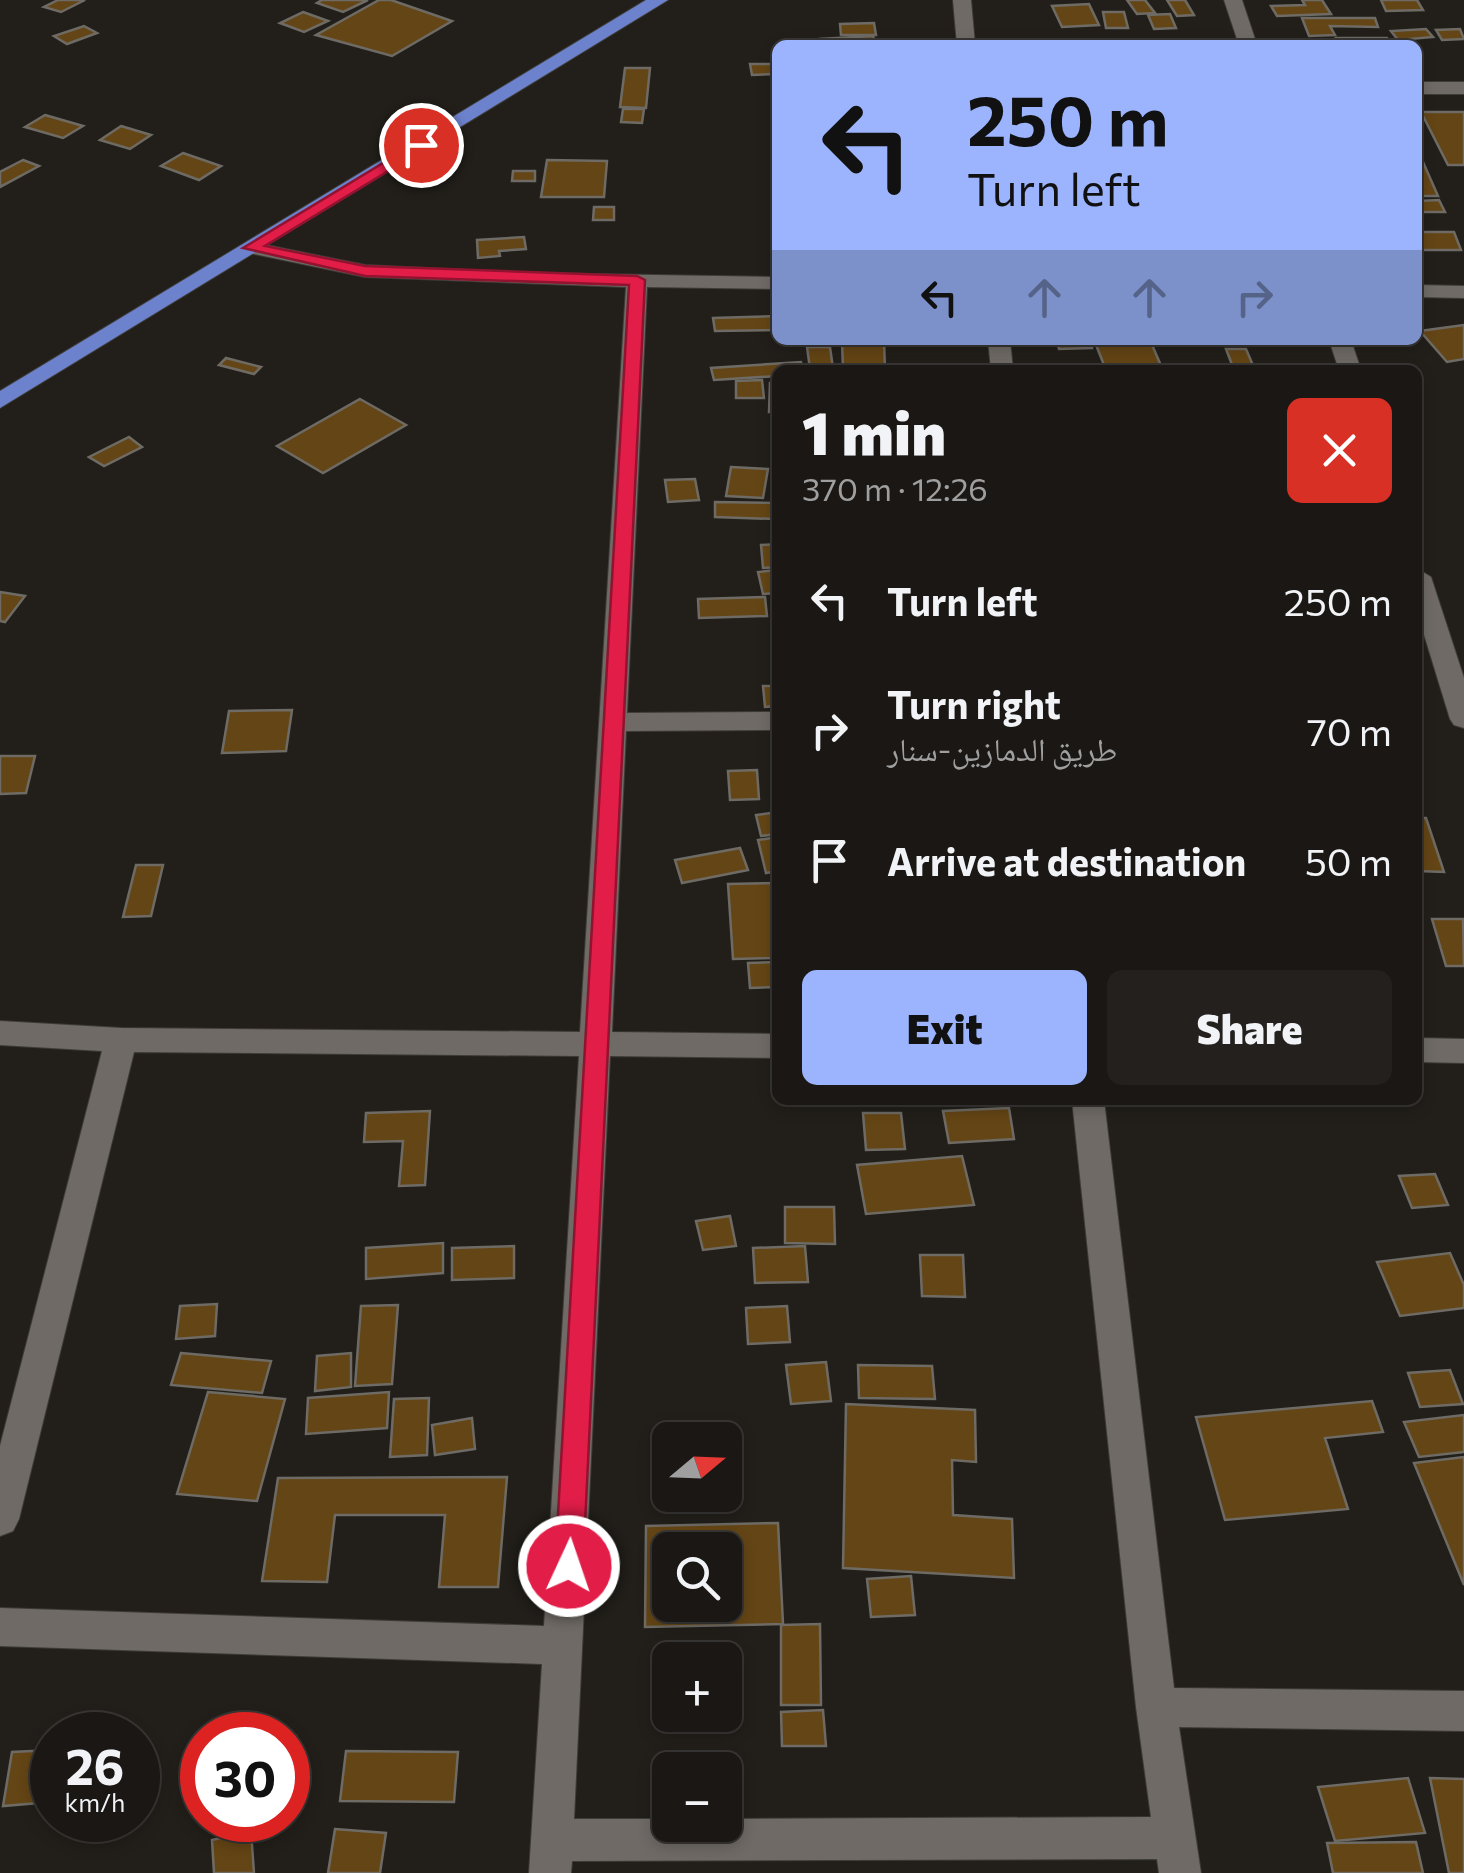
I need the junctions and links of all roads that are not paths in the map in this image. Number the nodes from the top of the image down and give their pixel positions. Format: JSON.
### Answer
{"nodes":[{"id":1,"x":659,"y":0,"type":"edge"},
{"id":2,"x":962,"y":0,"type":"edge"},
{"id":3,"x":1233,"y":0,"type":"edge"},
{"id":4,"x":966,"y":40,"type":"edge"},
{"id":5,"x":1246,"y":40,"type":"edge"},
{"id":6,"x":1422,"y":88,"type":"edge"},
{"id":7,"x":1464,"y":88,"type":"edge"},
{"id":8,"x":251,"y":248,"type":"junction"},
{"id":9,"x":637,"y":280,"type":"junction"},
{"id":10,"x":772,"y":282,"type":"edge"},
{"id":11,"x":1422,"y":291,"type":"edge"},
{"id":12,"x":1464,"y":292,"type":"edge"},
{"id":13,"x":0,"y":400,"type":"edge"},
{"id":14,"x":1422,"y":589,"type":"edge"},
{"id":15,"x":1464,"y":719,"type":"edge"},
{"id":16,"x":772,"y":721,"type":"edge"},
{"id":17,"x":614,"y":722,"type":"junction"},
{"id":18,"x":0,"y":1034,"type":"edge"},
{"id":19,"x":121,"y":1040,"type":"junction"},
{"id":20,"x":772,"y":1046,"type":"edge"},
{"id":21,"x":596,"y":1047,"type":"junction"},
{"id":22,"x":1422,"y":1050,"type":"edge"},
{"id":23,"x":1464,"y":1051,"type":"edge"},
{"id":24,"x":1089,"y":1105,"type":"edge"},
{"id":25,"x":0,"y":1520,"type":"edge"},
{"id":26,"x":0,"y":1627,"type":"edge"},
{"id":27,"x":565,"y":1646,"type":"junction"},
{"id":28,"x":1156,"y":1707,"type":"junction"},
{"id":29,"x":1464,"y":1711,"type":"edge"},
{"id":30,"x":551,"y":1856,"type":"edge"},
{"id":31,"x":1178,"y":1856,"type":"edge"}],
"edges":[{"from":1,"to":8,"type":"highway"},
{"from":2,"to":4,"type":"street"},
{"from":3,"to":5,"type":"street"},
{"from":6,"to":7,"type":"street"},
{"from":8,"to":9,"type":"street"},
{"from":8,"to":13,"type":"highway"},
{"from":9,"to":10,"type":"street"},
{"from":9,"to":17,"type":"street"},
{"from":11,"to":12,"type":"street"},
{"from":14,"to":15,"type":"street"},
{"from":16,"to":17,"type":"street"},
{"from":17,"to":21,"type":"street"},
{"from":18,"to":19,"type":"street"},
{"from":19,"to":21,"type":"street"},
{"from":19,"to":25,"type":"street"},
{"from":20,"to":21,"type":"street"},
{"from":21,"to":27,"type":"street"},
{"from":22,"to":23,"type":"street"},
{"from":24,"to":28,"type":"street"},
{"from":26,"to":27,"type":"street"},
{"from":27,"to":30,"type":"street"},
{"from":28,"to":29,"type":"street"},
{"from":28,"to":31,"type":"street"},
{"from":30,"to":31,"type":"street"}]}
